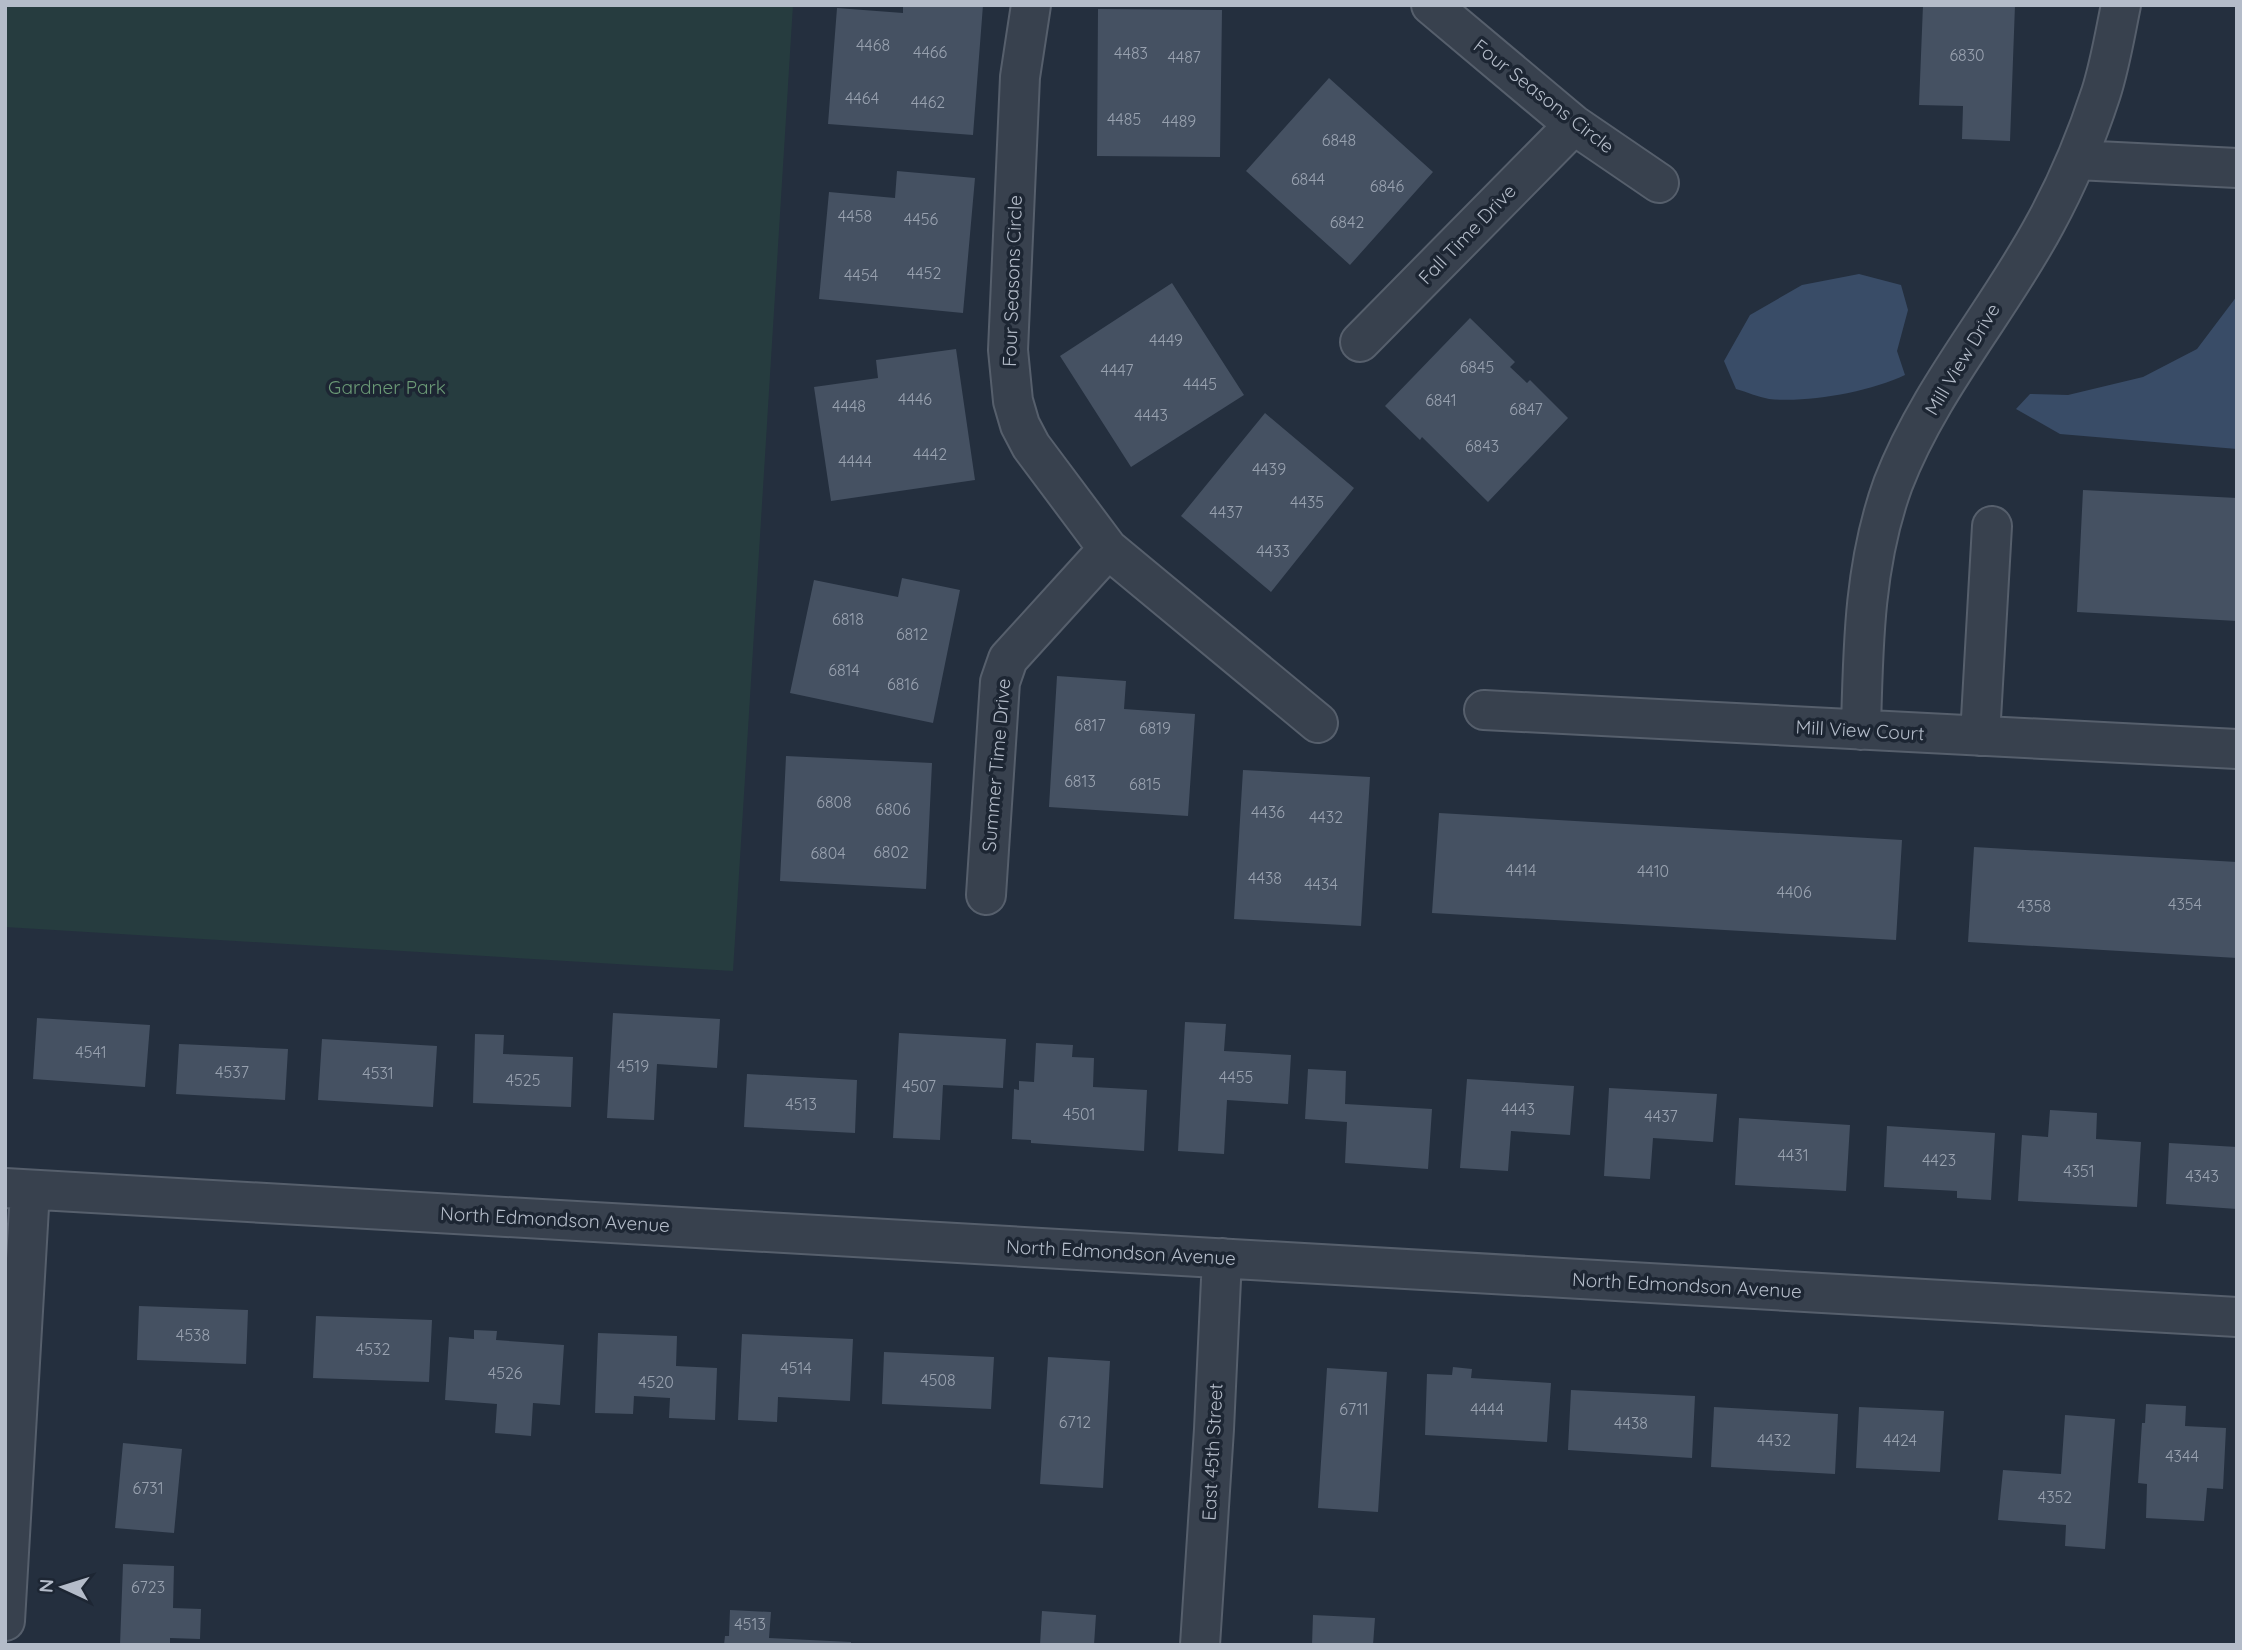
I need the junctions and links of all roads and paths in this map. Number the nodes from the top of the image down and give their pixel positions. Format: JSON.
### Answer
{"nodes":[{"id":1,"x":1031,"y":5,"type":"edge"},
{"id":2,"x":1431,"y":5,"type":"edge"},
{"id":3,"x":2121,"y":5,"type":"edge"},
{"id":4,"x":1574,"y":125,"type":"junction"},
{"id":5,"x":2077,"y":160,"type":"junction"},
{"id":6,"x":2237,"y":169,"type":"edge"},
{"id":7,"x":1659,"y":183,"type":"dead end"},
{"id":8,"x":1360,"y":342,"type":"dead end"},
{"id":9,"x":1992,"y":526,"type":"dead end"},
{"id":10,"x":1108,"y":549,"type":"junction"},
{"id":11,"x":1484,"y":710,"type":"dead end"},
{"id":12,"x":1318,"y":723,"type":"dead end"},
{"id":13,"x":1861,"y":730,"type":"junction"},
{"id":14,"x":1980,"y":736,"type":"junction"},
{"id":15,"x":2237,"y":749,"type":"edge"},
{"id":16,"x":986,"y":895,"type":"dead end"},
{"id":17,"x":18,"y":1189,"type":"edge"},
{"id":18,"x":1222,"y":1258,"type":"junction"},
{"id":19,"x":2237,"y":1317,"type":"edge"},
{"id":20,"x":5,"y":1621,"type":"edge"},
{"id":21,"x":1200,"y":1645,"type":"edge"}],
"edges":[{"from":1,"to":10,"type":"street","name":"Four Seasons Circle"},
{"from":2,"to":4,"type":"street","name":"Four Seasons Circle"},
{"from":3,"to":5,"type":"street","name":"Mill View Drive"},
{"from":4,"to":7,"type":"street","name":"Four Seasons Circle"},
{"from":4,"to":8,"type":"street","name":"Fall Time Drive"},
{"from":5,"to":6,"type":"street"},
{"from":5,"to":13,"type":"street","name":"Mill View Drive"},
{"from":9,"to":14,"type":"street"},
{"from":10,"to":12,"type":"street","name":"Four Seasons Circle"},
{"from":10,"to":16,"type":"street","name":"Summer Time Drive"},
{"from":11,"to":13,"type":"street","name":"Mill View Court"},
{"from":13,"to":14,"type":"street","name":"Mill View Court"},
{"from":14,"to":15,"type":"street","name":"Mill View Court"},
{"from":17,"to":18,"type":"street","name":"North Edmondson Avenue"},
{"from":17,"to":20,"type":"street"},
{"from":18,"to":19,"type":"street","name":"North Edmondson Avenue"},
{"from":18,"to":21,"type":"street","name":"East 45th Street"}]}
